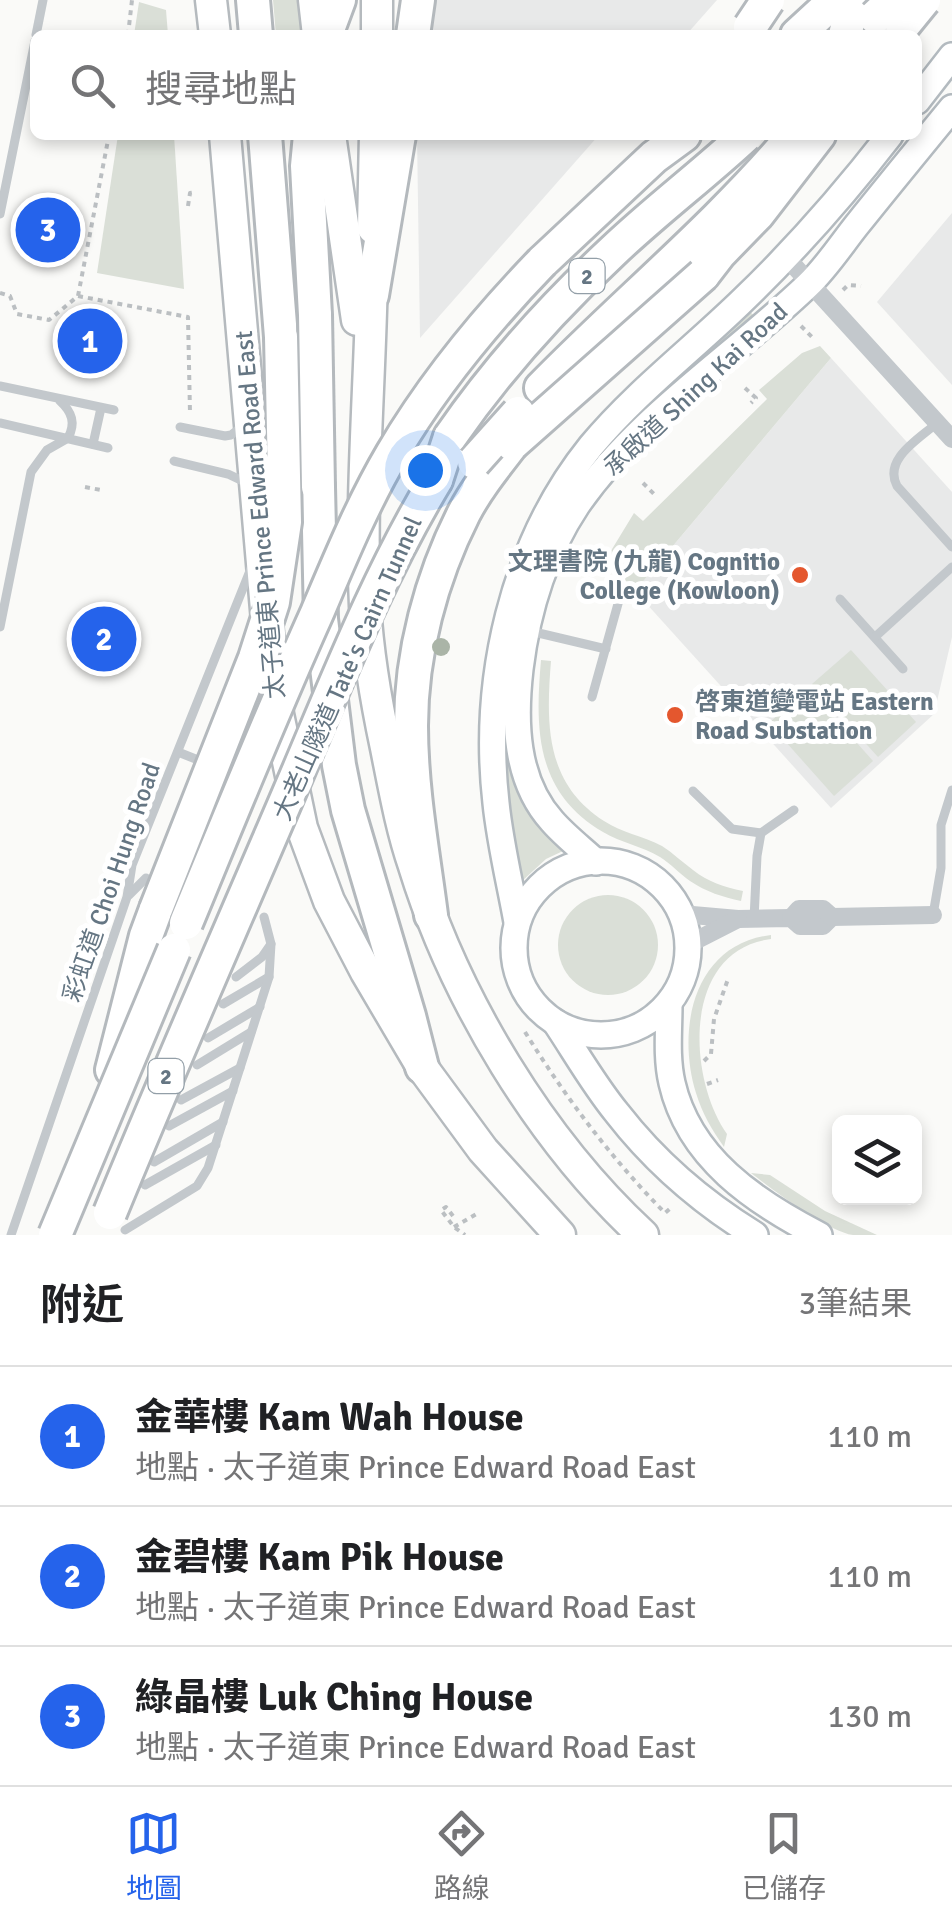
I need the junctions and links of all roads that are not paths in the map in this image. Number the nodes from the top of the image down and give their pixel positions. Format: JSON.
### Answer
{"nodes":[{"id":1,"x":43,"y":0,"type":"edge"},
{"id":2,"x":211,"y":0,"type":"edge"},
{"id":3,"x":314,"y":0,"type":"edge"},
{"id":4,"x":339,"y":0,"type":"edge"},
{"id":5,"x":378,"y":0,"type":"edge"},
{"id":6,"x":418,"y":0,"type":"edge"},
{"id":7,"x":743,"y":0,"type":"edge"},
{"id":8,"x":821,"y":0,"type":"edge"},
{"id":9,"x":835,"y":0,"type":"edge"},
{"id":10,"x":854,"y":0,"type":"edge"},
{"id":11,"x":893,"y":0,"type":"edge"},
{"id":12,"x":924,"y":0,"type":"edge"},
{"id":13,"x":771,"y":23,"type":"edge"},
{"id":14,"x":37,"y":30,"type":"edge"},
{"id":15,"x":214,"y":30,"type":"edge"},
{"id":16,"x":317,"y":30,"type":"edge"},
{"id":17,"x":328,"y":30,"type":"edge"},
{"id":18,"x":377,"y":30,"type":"edge"},
{"id":19,"x":414,"y":30,"type":"edge"},
{"id":20,"x":820,"y":30,"type":"edge"},
{"id":21,"x":847,"y":30,"type":"edge"},
{"id":22,"x":860,"y":30,"type":"edge"},
{"id":23,"x":900,"y":30,"type":"edge"},
{"id":24,"x":952,"y":56,"type":"edge"},
{"id":25,"x":30,"y":67,"type":"edge"},
{"id":26,"x":922,"y":95,"type":"edge"},
{"id":27,"x":952,"y":108,"type":"edge"},
{"id":28,"x":225,"y":140,"type":"edge"},
{"id":29,"x":265,"y":140,"type":"edge"},
{"id":30,"x":310,"y":140,"type":"edge"},
{"id":31,"x":331,"y":140,"type":"edge"},
{"id":32,"x":375,"y":140,"type":"edge"},
{"id":33,"x":398,"y":140,"type":"edge"},
{"id":34,"x":740,"y":140,"type":"edge"},
{"id":35,"x":780,"y":140,"type":"edge"},
{"id":36,"x":789,"y":140,"type":"edge"},
{"id":37,"x":815,"y":140,"type":"edge"},
{"id":38,"x":886,"y":140,"type":"edge"},
{"id":39,"x":662,"y":146,"type":"edge"},
{"id":40,"x":753,"y":180,"type":"junction"},
{"id":41,"x":0,"y":214,"type":"edge"},
{"id":42,"x":786,"y":257,"type":"junction"},
{"id":43,"x":811,"y":283,"type":"junction"},
{"id":44,"x":372,"y":295,"type":"junction"},
{"id":45,"x":368,"y":385,"type":"junction"},
{"id":46,"x":0,"y":386,"type":"edge"},
{"id":47,"x":55,"y":397,"type":"junction"},
{"id":48,"x":101,"y":408,"type":"junction"},
{"id":49,"x":114,"y":410,"type":"dead end"},
{"id":50,"x":249,"y":419,"type":"junction"},
{"id":51,"x":937,"y":422,"type":"junction"},
{"id":52,"x":0,"y":423,"type":"edge"},
{"id":53,"x":180,"y":427,"type":"dead end"},
{"id":54,"x":68,"y":438,"type":"junction"},
{"id":55,"x":952,"y":439,"type":"edge"},
{"id":56,"x":94,"y":444,"type":"junction"},
{"id":57,"x":108,"y":448,"type":"dead end"},
{"id":58,"x":174,"y":462,"type":"dead end"},
{"id":59,"x":436,"y":480,"type":"junction"},
{"id":60,"x":255,"y":489,"type":"junction"},
{"id":61,"x":260,"y":547,"type":"junction"},
{"id":62,"x":952,"y":547,"type":"edge"},
{"id":63,"x":952,"y":568,"type":"edge"},
{"id":64,"x":621,"y":593,"type":"dead end"},
{"id":65,"x":840,"y":599,"type":"dead end"},
{"id":66,"x":0,"y":626,"type":"edge"},
{"id":67,"x":526,"y":630,"type":"junction"},
{"id":68,"x":875,"y":637,"type":"junction"},
{"id":69,"x":606,"y":649,"type":"junction"},
{"id":70,"x":903,"y":669,"type":"dead end"},
{"id":71,"x":592,"y":697,"type":"dead end"},
{"id":72,"x":178,"y":752,"type":"junction"},
{"id":73,"x":217,"y":767,"type":"dead end"},
{"id":74,"x":952,"y":790,"type":"edge"},
{"id":75,"x":693,"y":791,"type":"dead end"},
{"id":76,"x":794,"y":810,"type":"dead end"},
{"id":77,"x":762,"y":833,"type":"junction"},
{"id":78,"x":596,"y":862,"type":"junction"},
{"id":79,"x":146,"y":878,"type":"dead end"},
{"id":80,"x":126,"y":896,"type":"junction"},
{"id":81,"x":681,"y":914,"type":"junction"},
{"id":82,"x":431,"y":915,"type":"junction"},
{"id":83,"x":933,"y":915,"type":"joint"},
{"id":84,"x":264,"y":917,"type":"dead end"},
{"id":85,"x":746,"y":919,"type":"junction"},
{"id":86,"x":517,"y":922,"type":"junction"},
{"id":87,"x":271,"y":944,"type":"junction"},
{"id":88,"x":689,"y":944,"type":"junction"},
{"id":89,"x":236,"y":977,"type":"dead end"},
{"id":90,"x":269,"y":977,"type":"junction"},
{"id":91,"x":223,"y":1004,"type":"dead end"},
{"id":92,"x":668,"y":1004,"type":"junction"},
{"id":93,"x":260,"y":1007,"type":"junction"},
{"id":94,"x":556,"y":1023,"type":"junction"},
{"id":95,"x":251,"y":1032,"type":"junction"},
{"id":96,"x":208,"y":1038,"type":"dead end"},
{"id":97,"x":197,"y":1065,"type":"dead end"},
{"id":98,"x":422,"y":1067,"type":"junction"},
{"id":99,"x":240,"y":1068,"type":"junction"},
{"id":100,"x":233,"y":1091,"type":"junction"},
{"id":101,"x":181,"y":1100,"type":"dead end"},
{"id":102,"x":223,"y":1122,"type":"junction"},
{"id":103,"x":170,"y":1126,"type":"dead end"},
{"id":104,"x":98,"y":1129,"type":"junction"},
{"id":105,"x":216,"y":1145,"type":"junction"},
{"id":106,"x":154,"y":1162,"type":"dead end"},
{"id":107,"x":145,"y":1185,"type":"dead end"},
{"id":108,"x":113,"y":1232,"type":"edge"},
{"id":109,"x":11,"y":1235,"type":"edge"},
{"id":110,"x":54,"y":1235,"type":"edge"},
{"id":111,"x":560,"y":1235,"type":"edge"},
{"id":112,"x":644,"y":1235,"type":"edge"},
{"id":113,"x":756,"y":1235,"type":"edge"},
{"id":114,"x":819,"y":1235,"type":"edge"}],
"edges":[{"from":1,"to":14,"type":"lane"},
{"from":2,"to":15,"type":"main road"},
{"from":3,"to":16,"type":"main road"},
{"from":4,"to":17,"type":"highway"},
{"from":5,"to":18,"type":"main road"},
{"from":6,"to":19,"type":"highway"},
{"from":7,"to":13,"type":"lane"},
{"from":8,"to":20,"type":"highway"},
{"from":9,"to":13,"type":"highway"},
{"from":10,"to":21,"type":"highway"},
{"from":11,"to":22,"type":"highway","bridge":true},
{"from":12,"to":23,"type":"highway","bridge":true},
{"from":24,"to":26,"type":"main road"},
{"from":25,"to":41,"type":"lane"},
{"from":27,"to":43,"type":"main road","name":"承啟道 Shing Kai Road"},
{"from":28,"to":50,"type":"main road","name":"太子道東 Prince Edward Road East"},
{"from":29,"to":104,"type":"highway","bridge":true},
{"from":30,"to":98,"type":"highway","bridge":true},
{"from":31,"to":45,"type":"main road"},
{"from":32,"to":44,"type":"main road"},
{"from":33,"to":44,"type":"highway"},
{"from":34,"to":59,"type":"highway","name":"大老山隧道 Tate's Cairn Tunnel","number":"2","bridge":true},
{"from":35,"to":40,"type":"highway"},
{"from":36,"to":40,"type":"highway"},
{"from":37,"to":82,"type":"highway","bridge":true},
{"from":38,"to":42,"type":"main road","name":"承啟道 Shing Kai Road"},
{"from":39,"to":104,"type":"highway","name":"大老山隧道 Tate's Cairn Tunnel","number":"2","bridge":true},
{"from":40,"to":59,"type":"highway","bridge":true},
{"from":42,"to":43,"type":"street"},
{"from":42,"to":86,"type":"main road","name":"承啟道 Shing Kai Road"},
{"from":43,"to":51,"type":"street"},
{"from":43,"to":67,"type":"main road","name":"承啟道 Shing Kai Road"},
{"from":44,"to":45,"type":"main road"},
{"from":45,"to":82,"type":"main road"},
{"from":46,"to":47,"type":"lane"},
{"from":47,"to":48,"type":"lane"},
{"from":47,"to":54,"type":"lane"},
{"from":48,"to":49,"type":"lane"},
{"from":48,"to":56,"type":"lane"},
{"from":50,"to":53,"type":"lane"},
{"from":50,"to":60,"type":"main road","name":"太子道東 Prince Edward Road East"},
{"from":51,"to":55,"type":"street"},
{"from":51,"to":62,"type":"lane"},
{"from":52,"to":54,"type":"lane"},
{"from":54,"to":56,"type":"lane"},
{"from":54,"to":66,"type":"lane"},
{"from":56,"to":57,"type":"lane"},
{"from":58,"to":60,"type":"lane"},
{"from":59,"to":108,"type":"highway","name":"大老山隧道 Tate's Cairn Tunnel","number":"2","bridge":true},
{"from":60,"to":61,"type":"main road","name":"太子道東 Prince Edward Road East"},
{"from":61,"to":72,"type":"lane","name":"彩虹道 Choi Hung Road"},
{"from":61,"to":98,"type":"main road","name":"太子道東 Prince Edward Road East"},
{"from":63,"to":68,"type":"lane"},
{"from":64,"to":69,"type":"lane"},
{"from":65,"to":68,"type":"lane"},
{"from":67,"to":69,"type":"lane"},
{"from":67,"to":78,"type":"main road","name":"承啟道 Shing Kai Road"},
{"from":68,"to":70,"type":"lane"},
{"from":69,"to":71,"type":"lane"},
{"from":72,"to":73,"type":"lane"},
{"from":72,"to":80,"type":"lane","name":"彩虹道 Choi Hung Road"},
{"from":74,"to":83,"type":"lane"},
{"from":75,"to":77,"type":"lane"},
{"from":76,"to":77,"type":"lane"},
{"from":77,"to":85,"type":"lane"},
{"from":78,"to":81,"type":"main road"},
{"from":78,"to":86,"type":"main road"},
{"from":79,"to":80,"type":"lane"},
{"from":80,"to":109,"type":"lane","name":"彩虹道 Choi Hung Road"},
{"from":81,"to":85,"type":"street"},
{"from":81,"to":88,"type":"main road"},
{"from":82,"to":112,"type":"main road"},
{"from":83,"to":85,"type":"street"},
{"from":84,"to":87,"type":"lane"},
{"from":85,"to":88,"type":"street"},
{"from":86,"to":94,"type":"main road"},
{"from":87,"to":89,"type":"lane"},
{"from":87,"to":90,"type":"lane"},
{"from":88,"to":92,"type":"main road"},
{"from":90,"to":91,"type":"lane"},
{"from":90,"to":93,"type":"lane"},
{"from":92,"to":94,"type":"main road"},
{"from":92,"to":114,"type":"main road"},
{"from":93,"to":95,"type":"lane"},
{"from":93,"to":96,"type":"lane"},
{"from":94,"to":113,"type":"main road"},
{"from":95,"to":97,"type":"lane"},
{"from":95,"to":99,"type":"lane"},
{"from":98,"to":111,"type":"main road","name":"太子道東 Prince Edward Road East"},
{"from":99,"to":100,"type":"lane"},
{"from":99,"to":101,"type":"lane"},
{"from":100,"to":102,"type":"lane"},
{"from":100,"to":103,"type":"lane"},
{"from":102,"to":105,"type":"lane"},
{"from":102,"to":106,"type":"lane"},
{"from":104,"to":110,"type":"highway","name":"大老山隧道 Tate's Cairn Tunnel","number":"2","bridge":true},
{"from":105,"to":107,"type":"lane"},
{"from":105,"to":108,"type":"lane"}]}
